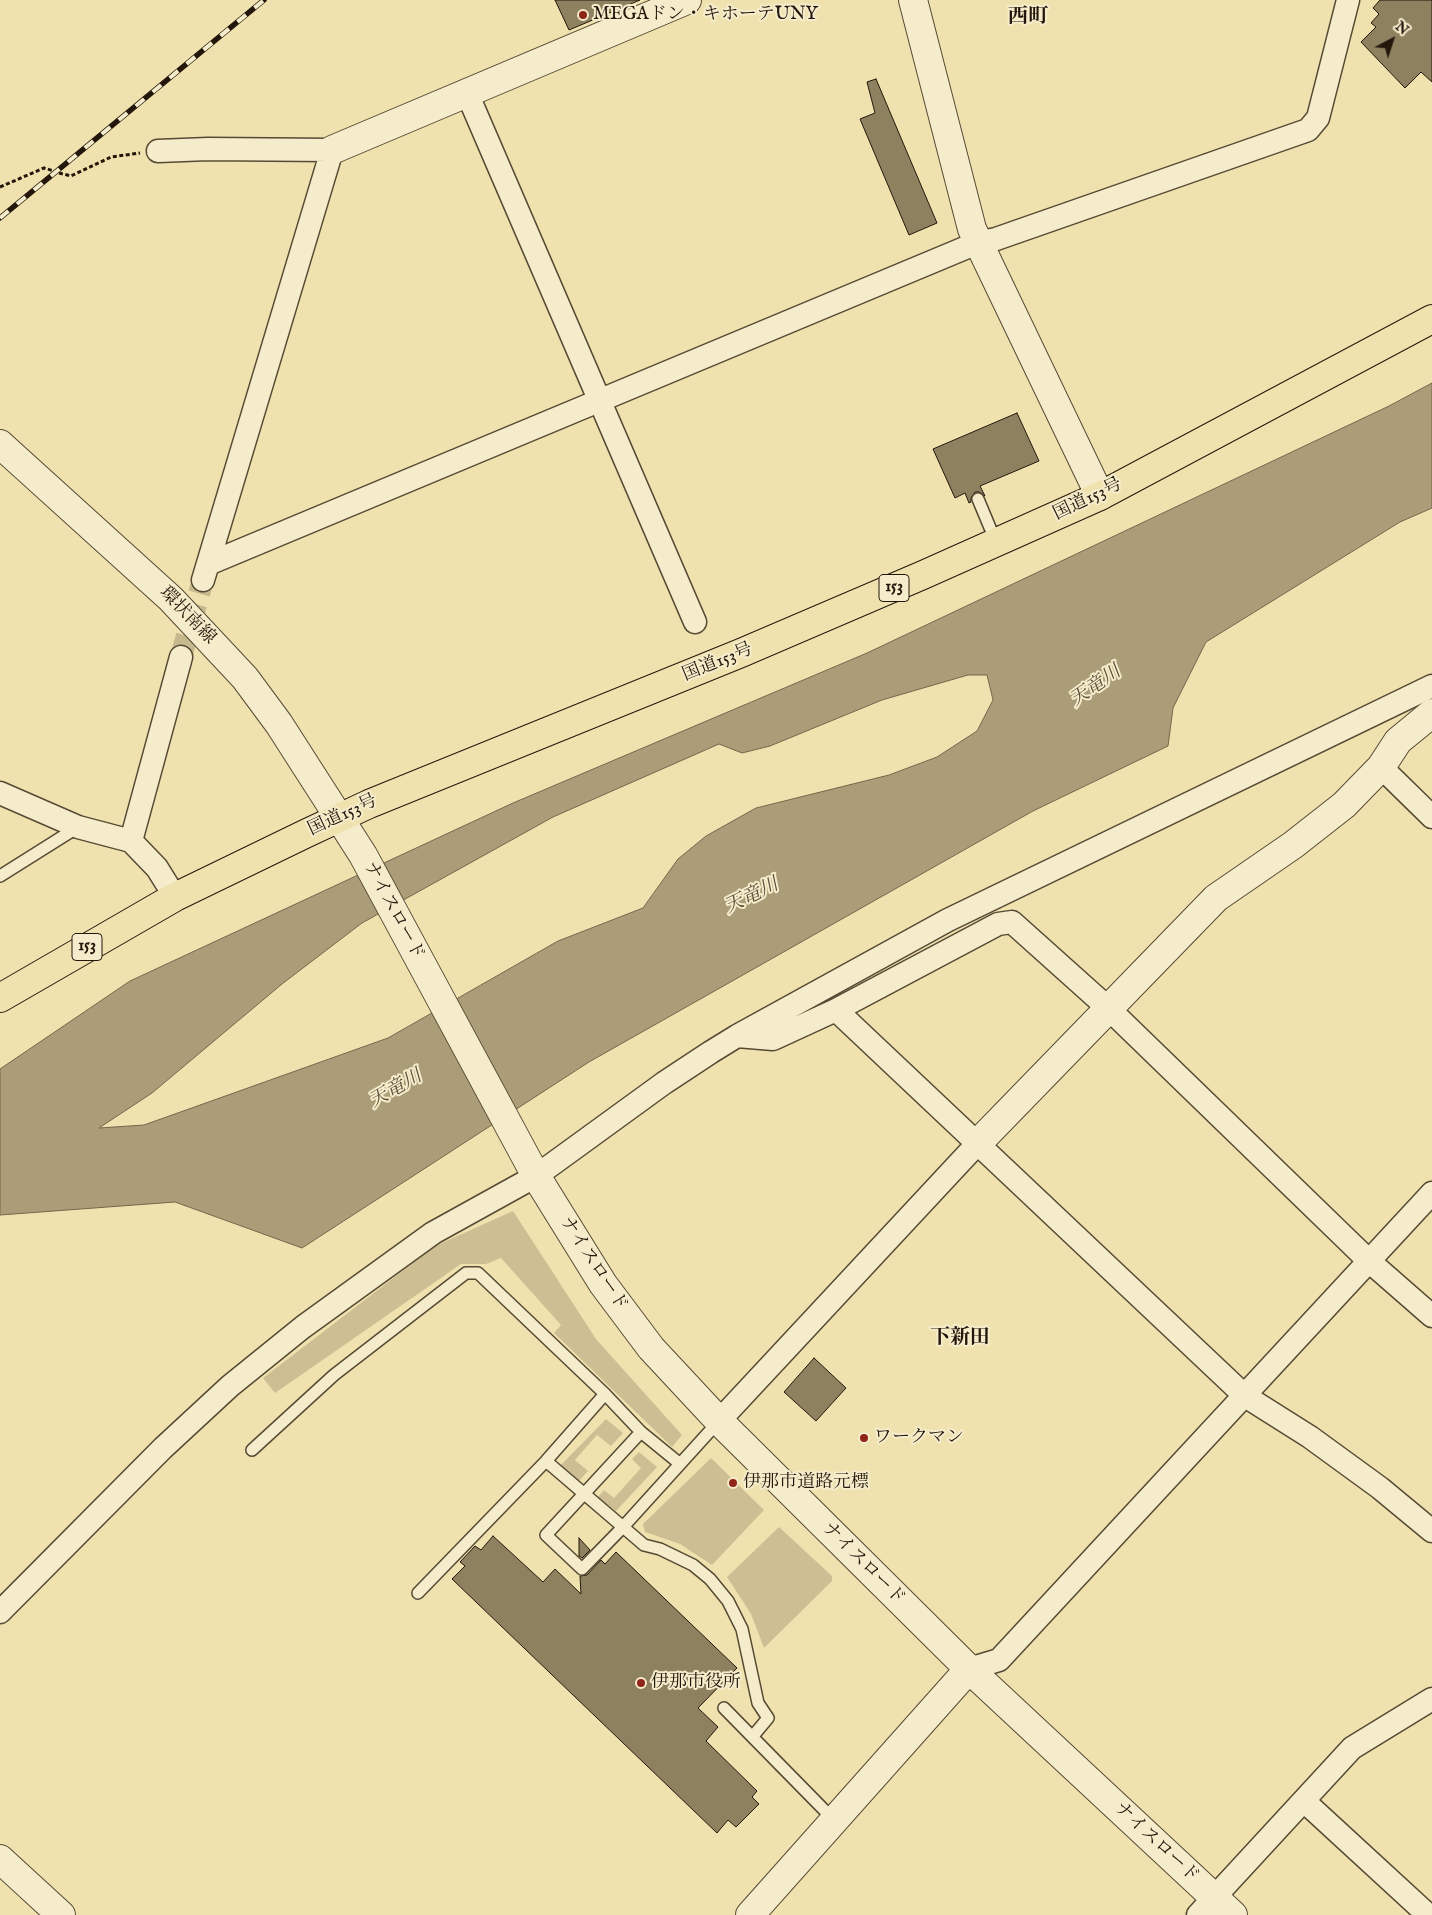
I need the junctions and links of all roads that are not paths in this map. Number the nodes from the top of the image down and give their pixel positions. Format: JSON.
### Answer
{"nodes":[{"id":1,"x":687,"y":0,"type":"edge"},
{"id":2,"x":913,"y":0,"type":"edge"},
{"id":3,"x":1348,"y":0,"type":"edge"},
{"id":4,"x":467,"y":93,"type":"junction"},
{"id":5,"x":332,"y":150,"type":"junction"},
{"id":6,"x":158,"y":151,"type":"road end"},
{"id":7,"x":977,"y":243,"type":"junction"},
{"id":8,"x":1432,"y":319,"type":"edge"},
{"id":9,"x":600,"y":399,"type":"junction"},
{"id":10,"x":0,"y":444,"type":"edge"},
{"id":11,"x":1100,"y":496,"type":"junction"},
{"id":12,"x":978,"y":499,"type":"dead end"},
{"id":13,"x":996,"y":542,"type":"junction"},
{"id":14,"x":694,"y":622,"type":"dead end"},
{"id":15,"x":181,"y":657,"type":"tunnel mouth"},
{"id":16,"x":1432,"y":686,"type":"edge"},
{"id":17,"x":1432,"y":712,"type":"edge"},
{"id":18,"x":1381,"y":766,"type":"junction"},
{"id":19,"x":0,"y":793,"type":"edge"},
{"id":20,"x":1432,"y":817,"type":"edge"},
{"id":21,"x":339,"y":818,"type":"junction"},
{"id":22,"x":78,"y":827,"type":"junction"},
{"id":23,"x":131,"y":841,"type":"junction"},
{"id":24,"x":0,"y":876,"type":"edge"},
{"id":25,"x":175,"y":897,"type":"junction"},
{"id":26,"x":0,"y":998,"type":"edge"},
{"id":27,"x":1108,"y":1008,"type":"junction"},
{"id":28,"x":836,"y":1010,"type":"junction"},
{"id":29,"x":737,"y":1036,"type":"junction"},
{"id":30,"x":978,"y":1143,"type":"junction"},
{"id":31,"x":533,"y":1170,"type":"junction"},
{"id":32,"x":1432,"y":1193,"type":"edge"},
{"id":33,"x":1369,"y":1261,"type":"junction"},
{"id":34,"x":1432,"y":1316,"type":"edge"},
{"id":35,"x":605,"y":1394,"type":"junction"},
{"id":36,"x":1245,"y":1396,"type":"junction"},
{"id":37,"x":718,"y":1421,"type":"junction"},
{"id":38,"x":641,"y":1432,"type":"junction"},
{"id":39,"x":252,"y":1450,"type":"dead end"},
{"id":40,"x":546,"y":1460,"type":"junction"},
{"id":41,"x":679,"y":1463,"type":"junction"},
{"id":42,"x":584,"y":1494,"type":"junction"},
{"id":43,"x":622,"y":1527,"type":"junction"},
{"id":44,"x":1432,"y":1531,"type":"edge"},
{"id":45,"x":418,"y":1593,"type":"dead end"},
{"id":46,"x":0,"y":1612,"type":"edge"},
{"id":47,"x":969,"y":1670,"type":"junction"},
{"id":48,"x":1432,"y":1699,"type":"edge"},
{"id":49,"x":724,"y":1708,"type":"dead end"},
{"id":50,"x":753,"y":1736,"type":"junction"},
{"id":51,"x":1304,"y":1801,"type":"junction"},
{"id":52,"x":834,"y":1820,"type":"junction"},
{"id":53,"x":0,"y":1859,"type":"edge"},
{"id":54,"x":1215,"y":1909,"type":"edge"},
{"id":55,"x":61,"y":1915,"type":"edge"},
{"id":56,"x":750,"y":1915,"type":"edge"},
{"id":57,"x":1428,"y":1915,"type":"edge"}],
"edges":[{"from":1,"to":4,"type":"street"},
{"from":2,"to":7,"type":"street"},
{"from":3,"to":7,"type":"street"},
{"from":4,"to":5,"type":"street"},
{"from":4,"to":9,"type":"street"},
{"from":5,"to":6,"type":"street"},
{"from":5,"to":9,"type":"street"},
{"from":7,"to":9,"type":"street"},
{"from":7,"to":11,"type":"street"},
{"from":8,"to":11,"type":"highway","name":"国道153号","number":"153"},
{"from":9,"to":14,"type":"street"},
{"from":10,"to":21,"type":"street","name":"環状南線"},
{"from":11,"to":13,"type":"highway","name":"国道153号","number":"153"},
{"from":12,"to":13,"type":"lane"},
{"from":13,"to":21,"type":"highway","name":"国道153号","number":"153"},
{"from":15,"to":23,"type":"street"},
{"from":16,"to":29,"type":"street"},
{"from":17,"to":18,"type":"street"},
{"from":18,"to":20,"type":"street"},
{"from":18,"to":27,"type":"street"},
{"from":19,"to":22,"type":"street"},
{"from":21,"to":25,"type":"highway","name":"国道153号","number":"153"},
{"from":21,"to":31,"type":"street","name":"ナイスロード"},
{"from":22,"to":23,"type":"street"},
{"from":22,"to":24,"type":"lane"},
{"from":23,"to":25,"type":"street"},
{"from":25,"to":26,"type":"highway","name":"国道153号","number":"153"},
{"from":27,"to":28,"type":"street"},
{"from":27,"to":30,"type":"street"},
{"from":27,"to":33,"type":"street"},
{"from":28,"to":29,"type":"street"},
{"from":28,"to":30,"type":"street"},
{"from":29,"to":31,"type":"street"},
{"from":30,"to":36,"type":"street"},
{"from":30,"to":37,"type":"street"},
{"from":31,"to":37,"type":"street","name":"ナイスロード"},
{"from":31,"to":46,"type":"street"},
{"from":32,"to":33,"type":"street"},
{"from":33,"to":34,"type":"street"},
{"from":33,"to":36,"type":"street"},
{"from":35,"to":38,"type":"lane"},
{"from":35,"to":39,"type":"lane"},
{"from":35,"to":40,"type":"lane"},
{"from":36,"to":44,"type":"street"},
{"from":36,"to":47,"type":"street"},
{"from":37,"to":41,"type":"lane"},
{"from":37,"to":47,"type":"street","name":"ナイスロード"},
{"from":38,"to":41,"type":"lane"},
{"from":38,"to":42,"type":"lane"},
{"from":40,"to":42,"type":"lane"},
{"from":40,"to":45,"type":"lane"},
{"from":41,"to":43,"type":"lane"},
{"from":42,"to":43,"type":"lane"},
{"from":42,"to":43,"type":"lane"},
{"from":43,"to":50,"type":"lane"},
{"from":47,"to":52,"type":"street"},
{"from":47,"to":54,"type":"street","name":"ナイスロード"},
{"from":48,"to":51,"type":"street"},
{"from":49,"to":50,"type":"lane"},
{"from":50,"to":52,"type":"lane"},
{"from":51,"to":54,"type":"street"},
{"from":51,"to":57,"type":"street"},
{"from":52,"to":56,"type":"street"},
{"from":53,"to":55,"type":"street"}]}
